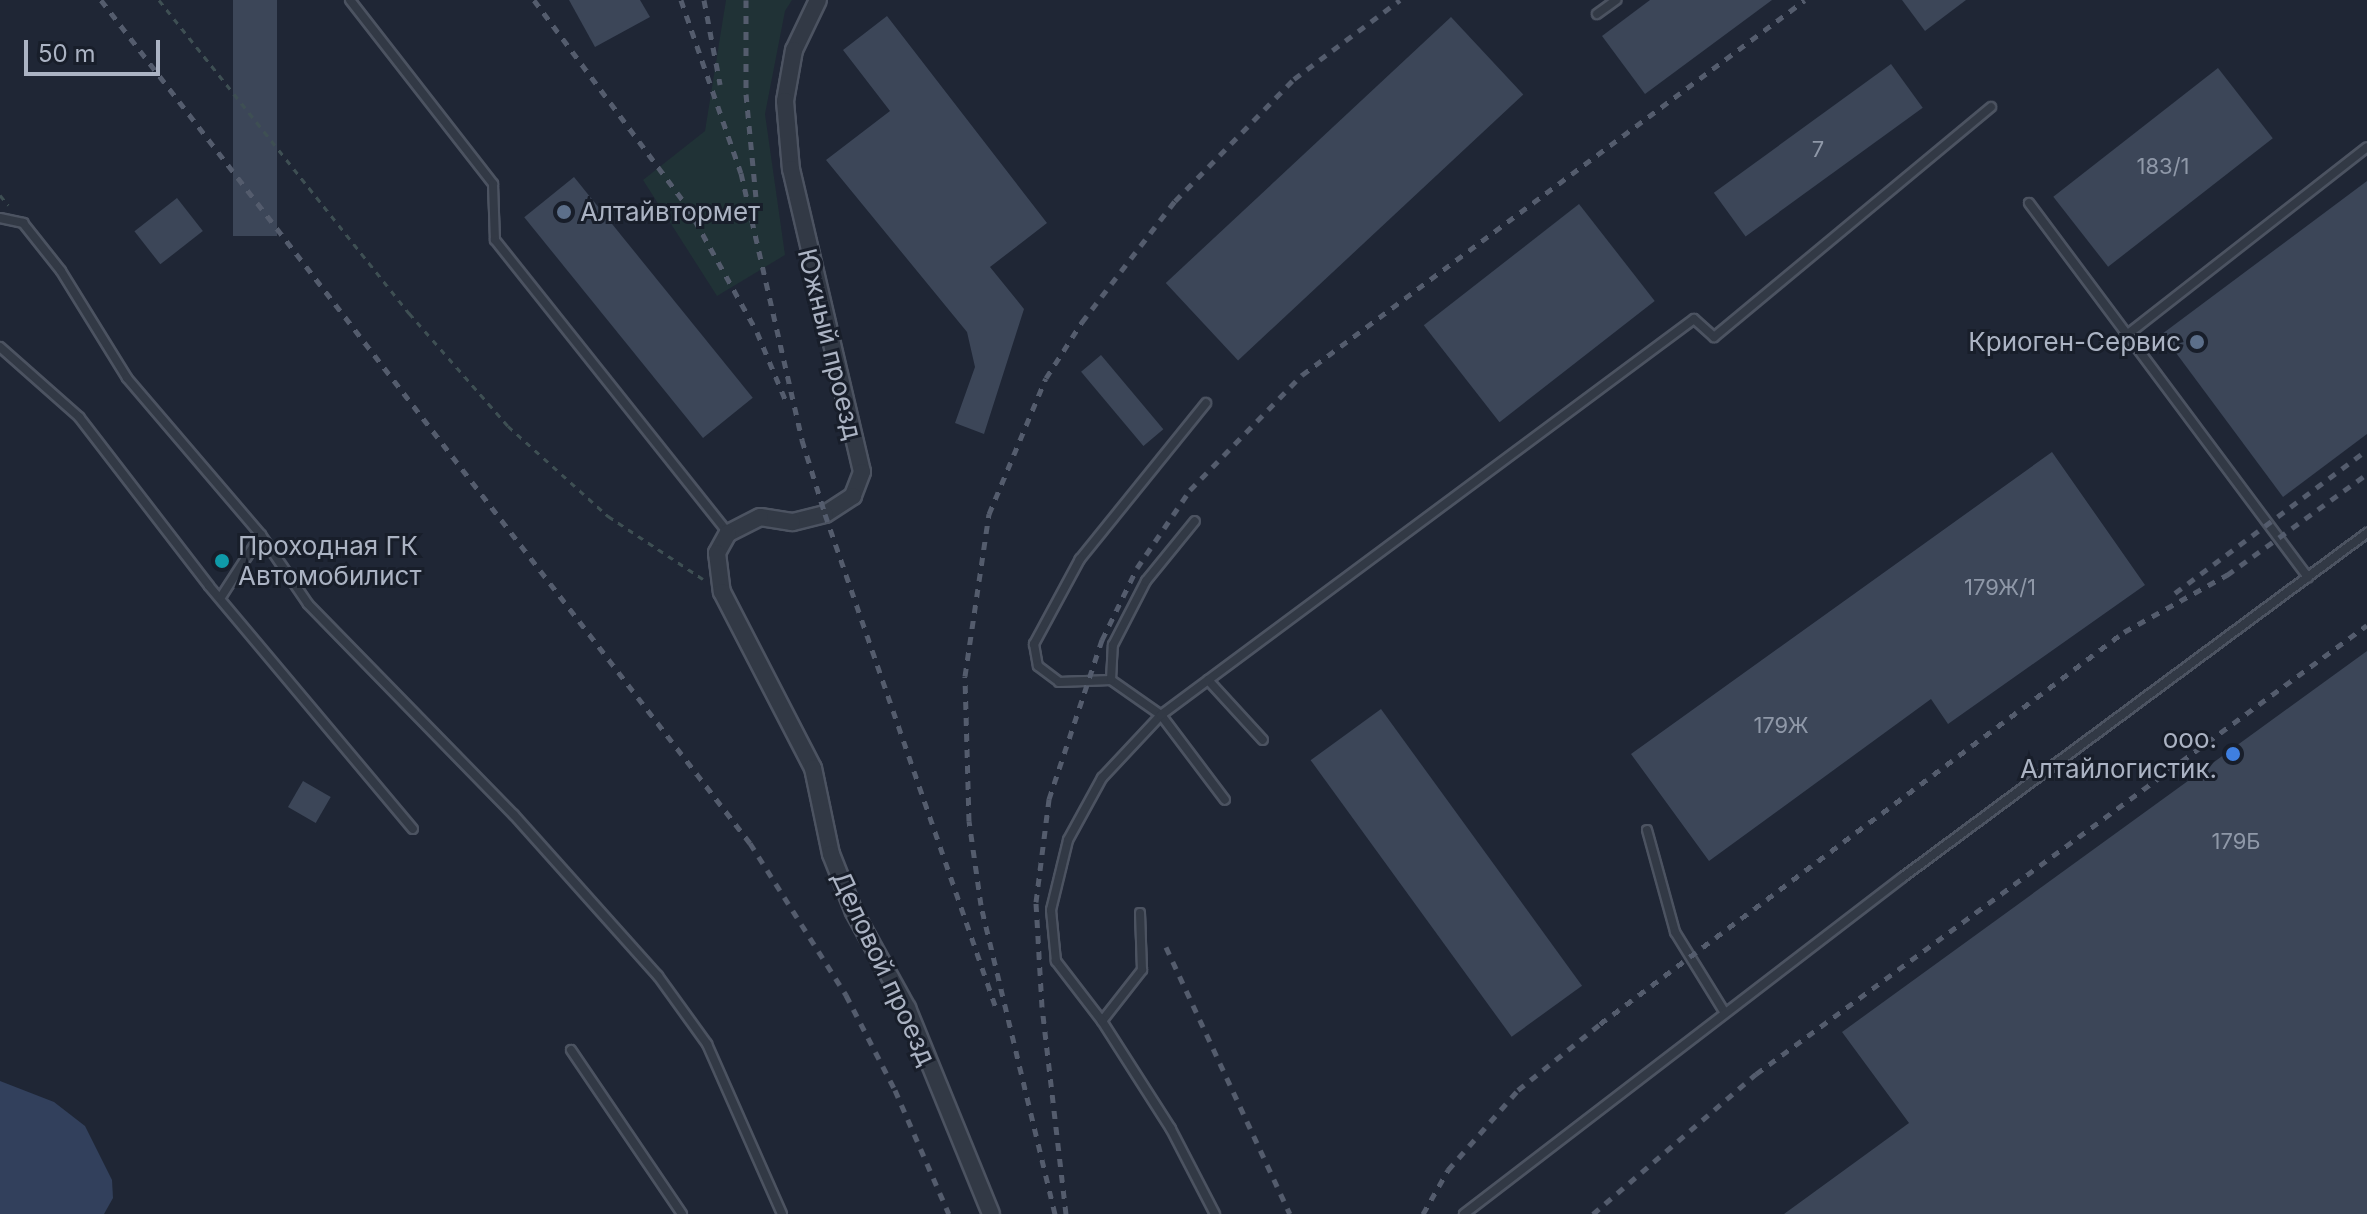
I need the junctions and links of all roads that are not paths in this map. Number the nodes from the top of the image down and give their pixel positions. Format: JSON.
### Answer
{"nodes":[{"id":1,"x":350,"y":0,"type":"edge"},
{"id":2,"x":818,"y":0,"type":"edge"},
{"id":3,"x":1616,"y":0,"type":"edge"},
{"id":4,"x":1597,"y":14,"type":"dead end"},
{"id":5,"x":1991,"y":107,"type":"dead end"},
{"id":6,"x":2367,"y":147,"type":"edge"},
{"id":7,"x":2029,"y":203,"type":"dead end"},
{"id":8,"x":0,"y":218,"type":"edge"},
{"id":9,"x":2128,"y":334,"type":"junction"},
{"id":10,"x":0,"y":347,"type":"edge"},
{"id":11,"x":1206,"y":403,"type":"dead end"},
{"id":12,"x":1195,"y":521,"type":"dead end"},
{"id":13,"x":728,"y":533,"type":"junction"},
{"id":14,"x":2367,"y":533,"type":"edge"},
{"id":15,"x":261,"y":535,"type":"junction"},
{"id":16,"x":2308,"y":577,"type":"junction"},
{"id":17,"x":221,"y":597,"type":"junction"},
{"id":18,"x":1111,"y":680,"type":"junction"},
{"id":19,"x":1208,"y":680,"type":"junction"},
{"id":20,"x":1161,"y":715,"type":"junction"},
{"id":21,"x":1263,"y":740,"type":"dead end"},
{"id":22,"x":1225,"y":800,"type":"dead end"},
{"id":23,"x":413,"y":829,"type":"dead end"},
{"id":24,"x":1647,"y":830,"type":"dead end"},
{"id":25,"x":1140,"y":913,"type":"dead end"},
{"id":26,"x":1725,"y":1013,"type":"junction"},
{"id":27,"x":1102,"y":1021,"type":"junction"},
{"id":28,"x":571,"y":1050,"type":"dead end"},
{"id":29,"x":682,"y":1214,"type":"edge"},
{"id":30,"x":782,"y":1214,"type":"edge"},
{"id":31,"x":991,"y":1214,"type":"edge"},
{"id":32,"x":1215,"y":1214,"type":"edge"},
{"id":33,"x":1464,"y":1214,"type":"edge"}],
"edges":[{"from":1,"to":13,"type":"lane"},
{"from":2,"to":13,"type":"street","name":"Южный проезд"},
{"from":3,"to":4,"type":"lane"},
{"from":5,"to":19,"type":"lane"},
{"from":6,"to":9,"type":"lane"},
{"from":7,"to":9,"type":"lane"},
{"from":8,"to":15,"type":"lane"},
{"from":9,"to":16,"type":"lane"},
{"from":10,"to":17,"type":"lane"},
{"from":11,"to":18,"type":"lane"},
{"from":12,"to":18,"type":"lane"},
{"from":13,"to":31,"type":"street","name":"Деловой проезд"},
{"from":14,"to":16,"type":"lane"},
{"from":15,"to":17,"type":"lane"},
{"from":15,"to":30,"type":"lane"},
{"from":16,"to":26,"type":"lane"},
{"from":17,"to":23,"type":"lane"},
{"from":18,"to":20,"type":"lane"},
{"from":19,"to":20,"type":"lane"},
{"from":19,"to":21,"type":"lane"},
{"from":20,"to":22,"type":"lane"},
{"from":20,"to":27,"type":"lane"},
{"from":24,"to":26,"type":"lane"},
{"from":25,"to":27,"type":"lane"},
{"from":26,"to":33,"type":"lane"},
{"from":27,"to":32,"type":"lane"},
{"from":28,"to":29,"type":"lane"}]}
